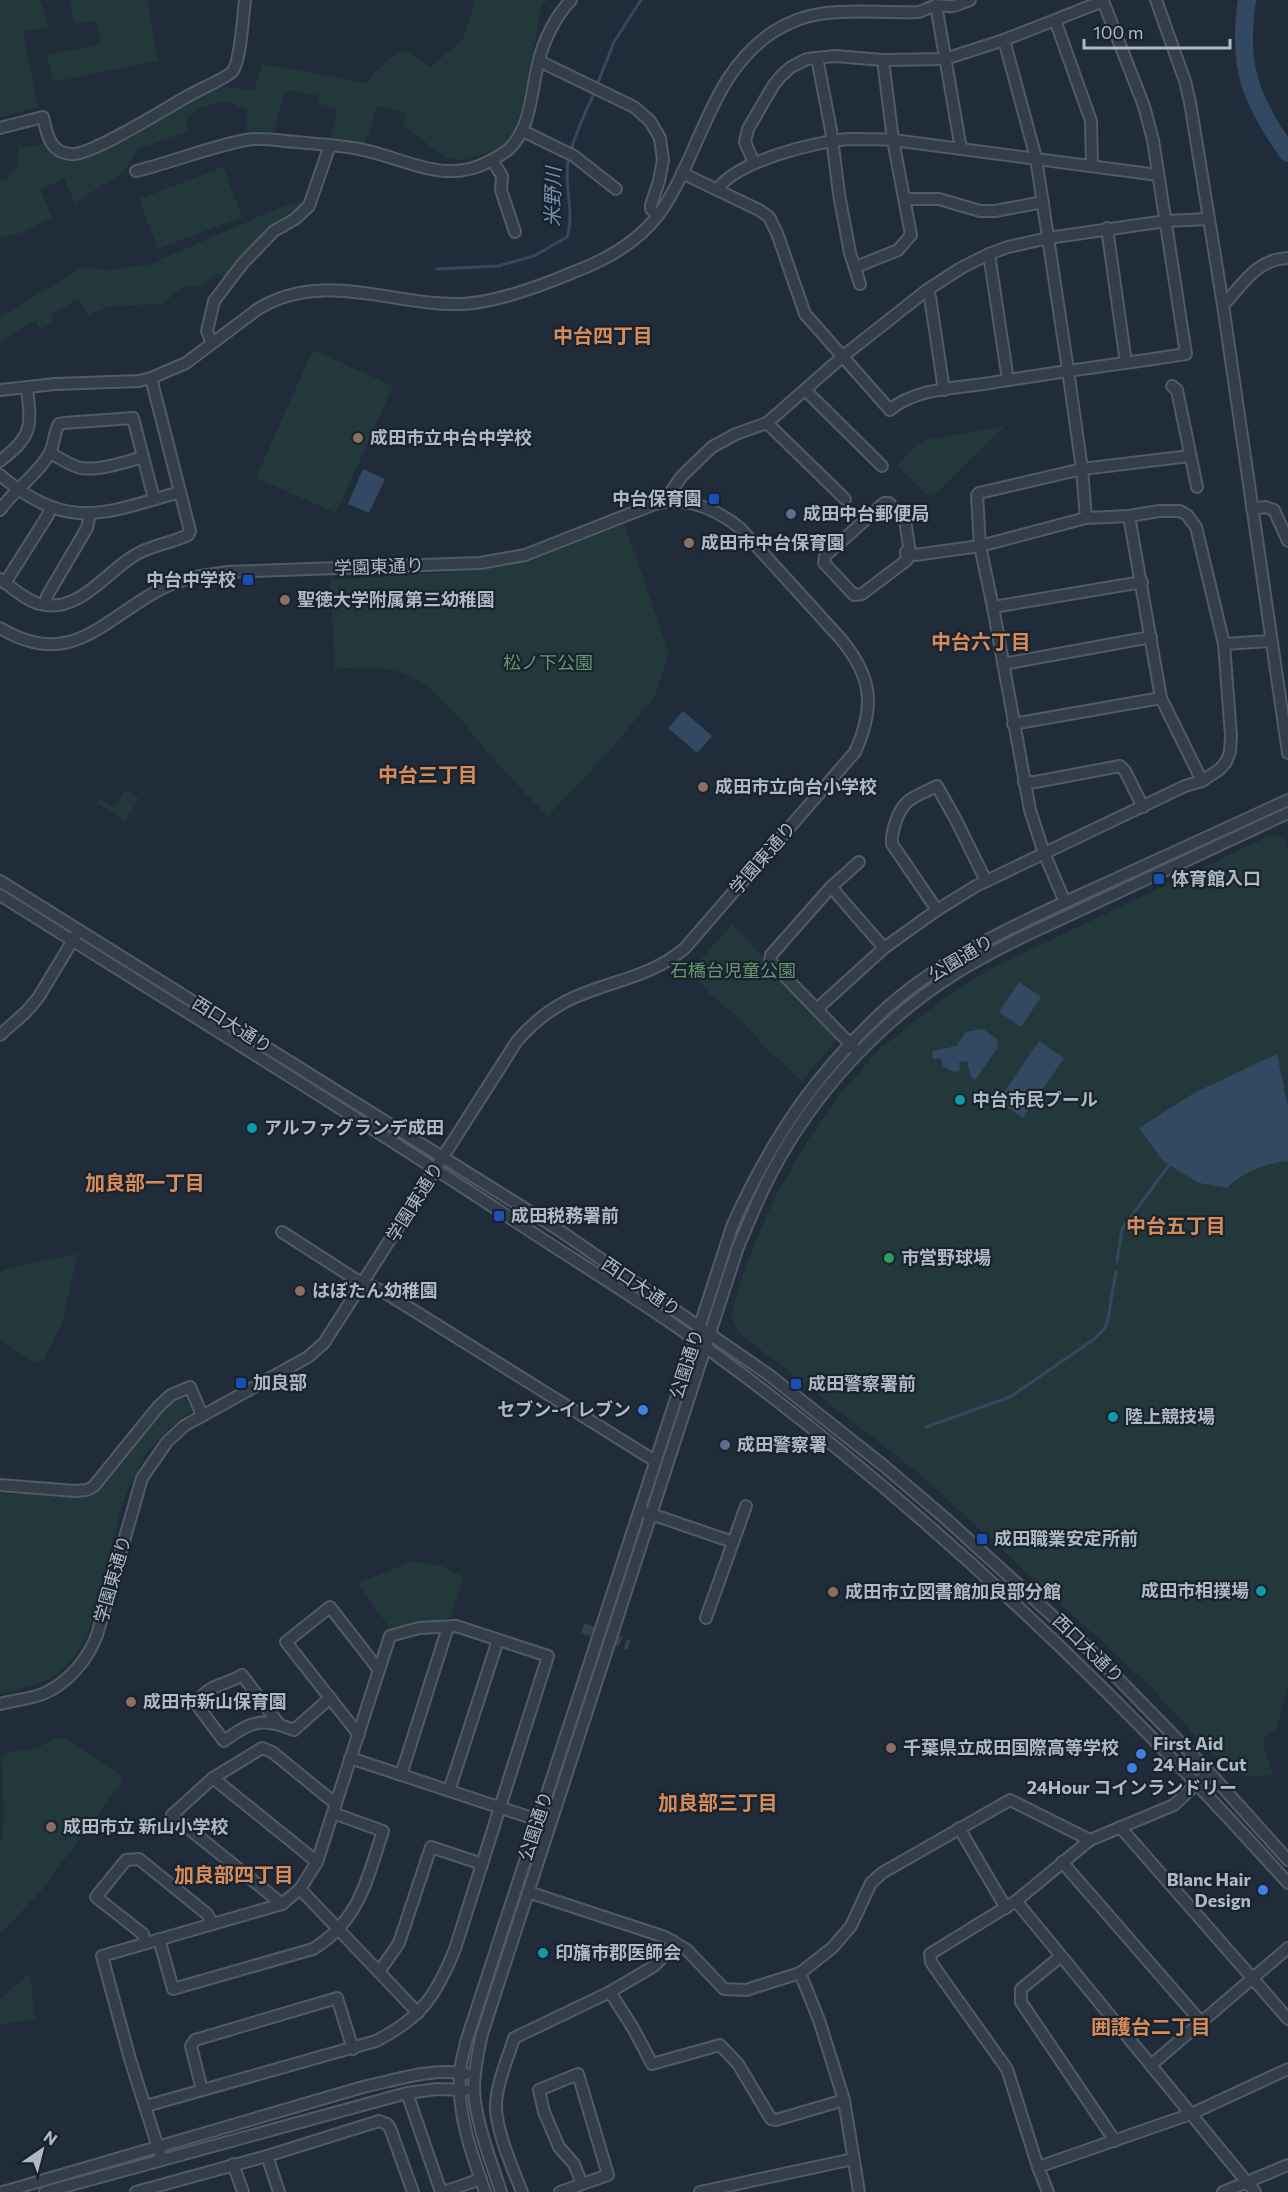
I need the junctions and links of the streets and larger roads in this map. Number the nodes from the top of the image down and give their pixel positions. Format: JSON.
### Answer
{"nodes":[{"id":1,"x":245,"y":0,"type":"edge"},
{"id":2,"x":571,"y":0,"type":"edge"},
{"id":3,"x":970,"y":0,"type":"edge"},
{"id":4,"x":1156,"y":0,"type":"edge"},
{"id":5,"x":1105,"y":1,"type":"edge"},
{"id":6,"x":936,"y":5,"type":"junction"},
{"id":7,"x":1055,"y":20,"type":"junction"},
{"id":8,"x":1004,"y":40,"type":"junction"},
{"id":9,"x":817,"y":58,"type":"junction"},
{"id":10,"x":945,"y":59,"type":"junction"},
{"id":11,"x":883,"y":60,"type":"junction"},
{"id":12,"x":539,"y":61,"type":"junction"},
{"id":13,"x":0,"y":128,"type":"edge"},
{"id":14,"x":523,"y":131,"type":"junction"},
{"id":15,"x":893,"y":140,"type":"junction"},
{"id":16,"x":833,"y":141,"type":"junction"},
{"id":17,"x":330,"y":145,"type":"junction"},
{"id":18,"x":961,"y":148,"type":"junction"},
{"id":19,"x":1036,"y":158,"type":"junction"},
{"id":20,"x":492,"y":160,"type":"junction"},
{"id":21,"x":754,"y":163,"type":"junction"},
{"id":22,"x":1092,"y":166,"type":"junction"},
{"id":23,"x":136,"y":171,"type":"dead end"},
{"id":24,"x":682,"y":173,"type":"junction"},
{"id":25,"x":1158,"y":176,"type":"junction"},
{"id":26,"x":616,"y":189,"type":"dead end"},
{"id":27,"x":717,"y":190,"type":"junction"},
{"id":28,"x":906,"y":199,"type":"junction"},
{"id":29,"x":1043,"y":202,"type":"junction"},
{"id":30,"x":657,"y":215,"type":"junction"},
{"id":31,"x":1208,"y":219,"type":"junction"},
{"id":32,"x":1166,"y":221,"type":"junction"},
{"id":33,"x":1107,"y":228,"type":"junction"},
{"id":34,"x":515,"y":232,"type":"dead end"},
{"id":35,"x":1048,"y":238,"type":"junction"},
{"id":36,"x":989,"y":254,"type":"junction"},
{"id":37,"x":1288,"y":258,"type":"edge"},
{"id":38,"x":856,"y":267,"type":"junction"},
{"id":39,"x":860,"y":284,"type":"dead end"},
{"id":40,"x":927,"y":290,"type":"junction"},
{"id":41,"x":1223,"y":304,"type":"junction"},
{"id":42,"x":212,"y":344,"type":"junction"},
{"id":43,"x":842,"y":357,"type":"junction"},
{"id":44,"x":1126,"y":363,"type":"junction"},
{"id":45,"x":1068,"y":370,"type":"junction"},
{"id":46,"x":151,"y":378,"type":"junction"},
{"id":47,"x":1008,"y":380,"type":"junction"},
{"id":48,"x":1173,"y":386,"type":"dead end"},
{"id":49,"x":27,"y":387,"type":"junction"},
{"id":50,"x":0,"y":390,"type":"edge"},
{"id":51,"x":805,"y":390,"type":"junction"},
{"id":52,"x":944,"y":390,"type":"junction"},
{"id":53,"x":767,"y":423,"type":"junction"},
{"id":54,"x":50,"y":453,"type":"junction"},
{"id":55,"x":1190,"y":456,"type":"junction"},
{"id":56,"x":143,"y":458,"type":"junction"},
{"id":57,"x":0,"y":461,"type":"edge"},
{"id":58,"x":882,"y":466,"type":"dead end"},
{"id":59,"x":1082,"y":469,"type":"junction"},
{"id":60,"x":0,"y":475,"type":"edge"},
{"id":61,"x":1197,"y":487,"type":"dead end"},
{"id":62,"x":17,"y":488,"type":"junction"},
{"id":63,"x":180,"y":492,"type":"junction"},
{"id":64,"x":154,"y":499,"type":"junction"},
{"id":65,"x":845,"y":499,"type":"dead end"},
{"id":66,"x":665,"y":501,"type":"junction"},
{"id":67,"x":51,"y":507,"type":"junction"},
{"id":68,"x":1252,"y":508,"type":"junction"},
{"id":69,"x":0,"y":510,"type":"edge"},
{"id":70,"x":90,"y":514,"type":"junction"},
{"id":71,"x":1128,"y":516,"type":"junction"},
{"id":72,"x":1086,"y":518,"type":"junction"},
{"id":73,"x":1288,"y":541,"type":"edge"},
{"id":74,"x":980,"y":546,"type":"junction"},
{"id":75,"x":906,"y":552,"type":"junction"},
{"id":76,"x":2,"y":581,"type":"edge"},
{"id":77,"x":1142,"y":582,"type":"junction"},
{"id":78,"x":46,"y":605,"type":"junction"},
{"id":79,"x":993,"y":607,"type":"junction"},
{"id":80,"x":0,"y":628,"type":"edge"},
{"id":81,"x":1151,"y":637,"type":"junction"},
{"id":82,"x":1271,"y":641,"type":"junction"},
{"id":83,"x":1224,"y":644,"type":"junction"},
{"id":84,"x":1003,"y":664,"type":"junction"},
{"id":85,"x":1161,"y":698,"type":"junction"},
{"id":86,"x":1013,"y":724,"type":"junction"},
{"id":87,"x":1288,"y":753,"type":"edge"},
{"id":88,"x":1202,"y":780,"type":"junction"},
{"id":89,"x":1024,"y":782,"type":"junction"},
{"id":90,"x":1288,"y":800,"type":"edge"},
{"id":91,"x":1143,"y":807,"type":"junction"},
{"id":92,"x":1288,"y":813,"type":"edge"},
{"id":93,"x":1044,"y":853,"type":"junction"},
{"id":94,"x":858,"y":862,"type":"dead end"},
{"id":95,"x":0,"y":881,"type":"edge"},
{"id":96,"x":986,"y":881,"type":"junction"},
{"id":97,"x":831,"y":887,"type":"junction"},
{"id":98,"x":0,"y":896,"type":"edge"},
{"id":99,"x":1065,"y":902,"type":"junction"},
{"id":100,"x":937,"y":909,"type":"junction"},
{"id":101,"x":80,"y":930,"type":"junction"},
{"id":102,"x":72,"y":941,"type":"junction"},
{"id":103,"x":884,"y":948,"type":"junction"},
{"id":104,"x":818,"y":1008,"type":"junction"},
{"id":105,"x":0,"y":1035,"type":"edge"},
{"id":106,"x":850,"y":1044,"type":"junction"},
{"id":107,"x":859,"y":1053,"type":"junction"},
{"id":108,"x":443,"y":1156,"type":"junction"},
{"id":109,"x":437,"y":1168,"type":"junction"},
{"id":110,"x":282,"y":1232,"type":"dead end"},
{"id":111,"x":364,"y":1282,"type":"junction"},
{"id":112,"x":704,"y":1330,"type":"junction"},
{"id":113,"x":695,"y":1339,"type":"junction"},
{"id":114,"x":705,"y":1346,"type":"junction"},
{"id":115,"x":202,"y":1415,"type":"junction"},
{"id":116,"x":656,"y":1461,"type":"junction"},
{"id":117,"x":0,"y":1485,"type":"edge"},
{"id":118,"x":746,"y":1506,"type":"dead end"},
{"id":119,"x":639,"y":1510,"type":"junction"},
{"id":120,"x":650,"y":1514,"type":"junction"},
{"id":121,"x":733,"y":1542,"type":"junction"},
{"id":122,"x":706,"y":1618,"type":"dead end"},
{"id":123,"x":448,"y":1627,"type":"junction"},
{"id":124,"x":498,"y":1640,"type":"junction"},
{"id":125,"x":379,"y":1670,"type":"junction"},
{"id":126,"x":330,"y":1698,"type":"junction"},
{"id":127,"x":0,"y":1704,"type":"edge"},
{"id":128,"x":1156,"y":1717,"type":"junction"},
{"id":129,"x":279,"y":1724,"type":"junction"},
{"id":130,"x":1145,"y":1729,"type":"junction"},
{"id":131,"x":359,"y":1735,"type":"junction"},
{"id":132,"x":350,"y":1758,"type":"junction"},
{"id":133,"x":1209,"y":1772,"type":"junction"},
{"id":134,"x":401,"y":1775,"type":"junction"},
{"id":135,"x":213,"y":1778,"type":"junction"},
{"id":136,"x":1198,"y":1783,"type":"junction"},
{"id":137,"x":449,"y":1791,"type":"junction"},
{"id":138,"x":500,"y":1807,"type":"junction"},
{"id":139,"x":335,"y":1809,"type":"junction"},
{"id":140,"x":538,"y":1820,"type":"junction"},
{"id":141,"x":550,"y":1824,"type":"junction"},
{"id":142,"x":1119,"y":1827,"type":"junction"},
{"id":143,"x":960,"y":1828,"type":"junction"},
{"id":144,"x":1090,"y":1840,"type":"junction"},
{"id":145,"x":1288,"y":1860,"type":"edge"},
{"id":146,"x":317,"y":1862,"type":"junction"},
{"id":147,"x":1062,"y":1862,"type":"junction"},
{"id":148,"x":482,"y":1864,"type":"junction"},
{"id":149,"x":1288,"y":1883,"type":"edge"},
{"id":150,"x":300,"y":1889,"type":"junction"},
{"id":151,"x":528,"y":1892,"type":"junction"},
{"id":152,"x":1016,"y":1901,"type":"junction"},
{"id":153,"x":282,"y":1904,"type":"junction"},
{"id":154,"x":1005,"y":1908,"type":"junction"},
{"id":155,"x":213,"y":1924,"type":"junction"},
{"id":156,"x":338,"y":1929,"type":"junction"},
{"id":157,"x":159,"y":1940,"type":"junction"},
{"id":158,"x":673,"y":1941,"type":"junction"},
{"id":159,"x":146,"y":1943,"type":"junction"},
{"id":160,"x":1288,"y":1948,"type":"edge"},
{"id":161,"x":1060,"y":1957,"type":"junction"},
{"id":162,"x":379,"y":1972,"type":"junction"},
{"id":163,"x":800,"y":1973,"type":"junction"},
{"id":164,"x":1253,"y":1979,"type":"junction"},
{"id":165,"x":610,"y":1992,"type":"junction"},
{"id":166,"x":418,"y":2013,"type":"junction"},
{"id":167,"x":1288,"y":2019,"type":"edge"},
{"id":168,"x":1202,"y":2023,"type":"junction"},
{"id":169,"x":353,"y":2049,"type":"junction"},
{"id":170,"x":1151,"y":2065,"type":"junction"},
{"id":171,"x":1288,"y":2069,"type":"edge"},
{"id":172,"x":460,"y":2072,"type":"junction"},
{"id":173,"x":475,"y":2076,"type":"junction"},
{"id":174,"x":459,"y":2089,"type":"junction"},
{"id":175,"x":202,"y":2090,"type":"junction"},
{"id":176,"x":474,"y":2091,"type":"junction"},
{"id":177,"x":407,"y":2092,"type":"junction"},
{"id":178,"x":844,"y":2100,"type":"junction"},
{"id":179,"x":146,"y":2106,"type":"junction"},
{"id":180,"x":1191,"y":2114,"type":"junction"},
{"id":181,"x":1115,"y":2141,"type":"junction"},
{"id":182,"x":159,"y":2147,"type":"junction"},
{"id":183,"x":267,"y":2156,"type":"junction"},
{"id":184,"x":853,"y":2159,"type":"junction"},
{"id":185,"x":162,"y":2160,"type":"junction"},
{"id":186,"x":233,"y":2164,"type":"junction"},
{"id":187,"x":1288,"y":2165,"type":"edge"},
{"id":188,"x":1038,"y":2167,"type":"junction"},
{"id":189,"x":481,"y":2179,"type":"junction"},
{"id":190,"x":1247,"y":2182,"type":"junction"},
{"id":191,"x":582,"y":2184,"type":"junction"},
{"id":192,"x":8,"y":2191,"type":"edge"},
{"id":193,"x":45,"y":2192,"type":"edge"},
{"id":194,"x":136,"y":2192,"type":"edge"},
{"id":195,"x":243,"y":2192,"type":"edge"},
{"id":196,"x":279,"y":2192,"type":"edge"},
{"id":197,"x":412,"y":2192,"type":"edge"},
{"id":198,"x":445,"y":2192,"type":"edge"},
{"id":199,"x":485,"y":2192,"type":"edge"},
{"id":200,"x":501,"y":2192,"type":"edge"},
{"id":201,"x":522,"y":2192,"type":"edge"},
{"id":202,"x":560,"y":2192,"type":"edge"},
{"id":203,"x":700,"y":2192,"type":"edge"},
{"id":204,"x":859,"y":2192,"type":"edge"},
{"id":205,"x":1048,"y":2192,"type":"edge"},
{"id":206,"x":1223,"y":2192,"type":"edge"},
{"id":207,"x":1255,"y":2192,"type":"edge"}],
"edges":[{"from":1,"to":13,"type":"street"},
{"from":2,"to":12,"type":"street"},
{"from":3,"to":6,"type":"street"},
{"from":4,"to":31,"type":"street"},
{"from":5,"to":7,"type":"street"},
{"from":5,"to":25,"type":"street"},
{"from":6,"to":10,"type":"street"},
{"from":6,"to":24,"type":"street"},
{"from":7,"to":8,"type":"street"},
{"from":7,"to":22,"type":"street"},
{"from":8,"to":10,"type":"street"},
{"from":8,"to":19,"type":"street"},
{"from":9,"to":11,"type":"street"},
{"from":9,"to":16,"type":"street"},
{"from":9,"to":21,"type":"street"},
{"from":10,"to":11,"type":"street"},
{"from":10,"to":18,"type":"street"},
{"from":11,"to":15,"type":"street"},
{"from":12,"to":14,"type":"street"},
{"from":12,"to":30,"type":"street"},
{"from":14,"to":20,"type":"street"},
{"from":14,"to":26,"type":"street"},
{"from":15,"to":16,"type":"street"},
{"from":15,"to":18,"type":"street"},
{"from":15,"to":28,"type":"street"},
{"from":16,"to":21,"type":"street"},
{"from":16,"to":38,"type":"street"},
{"from":17,"to":20,"type":"street"},
{"from":17,"to":23,"type":"street"},
{"from":17,"to":42,"type":"street"},
{"from":18,"to":19,"type":"street"},
{"from":19,"to":22,"type":"street"},
{"from":19,"to":29,"type":"street"},
{"from":20,"to":34,"type":"street"},
{"from":21,"to":27,"type":"street"},
{"from":22,"to":25,"type":"street"},
{"from":24,"to":27,"type":"street"},
{"from":24,"to":30,"type":"street"},
{"from":25,"to":32,"type":"street"},
{"from":27,"to":43,"type":"street"},
{"from":28,"to":29,"type":"street"},
{"from":28,"to":38,"type":"street"},
{"from":29,"to":35,"type":"street"},
{"from":30,"to":42,"type":"street"},
{"from":31,"to":32,"type":"street"},
{"from":31,"to":41,"type":"street"},
{"from":32,"to":33,"type":"street"},
{"from":32,"to":44,"type":"street"},
{"from":33,"to":35,"type":"street"},
{"from":33,"to":44,"type":"street"},
{"from":35,"to":36,"type":"street"},
{"from":35,"to":45,"type":"street"},
{"from":36,"to":40,"type":"street"},
{"from":36,"to":47,"type":"street"},
{"from":37,"to":41,"type":"street"},
{"from":38,"to":39,"type":"street"},
{"from":40,"to":43,"type":"street"},
{"from":40,"to":52,"type":"street"},
{"from":41,"to":68,"type":"street"},
{"from":42,"to":46,"type":"street"},
{"from":43,"to":51,"type":"street"},
{"from":43,"to":52,"type":"street"},
{"from":44,"to":45,"type":"street"},
{"from":45,"to":47,"type":"street"},
{"from":45,"to":59,"type":"street"},
{"from":46,"to":49,"type":"street"},
{"from":46,"to":63,"type":"street"},
{"from":47,"to":52,"type":"street"},
{"from":48,"to":55,"type":"street"},
{"from":49,"to":50,"type":"street"},
{"from":49,"to":57,"type":"street"},
{"from":51,"to":53,"type":"street"},
{"from":51,"to":58,"type":"street"},
{"from":53,"to":65,"type":"street"},
{"from":53,"to":66,"type":"street"},
{"from":54,"to":56,"type":"street"},
{"from":54,"to":56,"type":"street"},
{"from":54,"to":62,"type":"street"},
{"from":55,"to":59,"type":"street"},
{"from":55,"to":61,"type":"street"},
{"from":56,"to":64,"type":"street"},
{"from":59,"to":72,"type":"street"},
{"from":59,"to":74,"type":"street"},
{"from":60,"to":62,"type":"street"},
{"from":62,"to":67,"type":"street"},
{"from":62,"to":69,"type":"street"},
{"from":63,"to":64,"type":"street"},
{"from":63,"to":78,"type":"street"},
{"from":64,"to":70,"type":"street"},
{"from":66,"to":80,"type":"street","name":"学園東通り"},
{"from":66,"to":108,"type":"street","name":"学園東通り"},
{"from":67,"to":70,"type":"street"},
{"from":67,"to":76,"type":"street"},
{"from":68,"to":73,"type":"street"},
{"from":68,"to":82,"type":"street"},
{"from":70,"to":78,"type":"street"},
{"from":71,"to":72,"type":"street"},
{"from":71,"to":77,"type":"street"},
{"from":71,"to":83,"type":"street"},
{"from":72,"to":74,"type":"street"},
{"from":74,"to":75,"type":"street"},
{"from":74,"to":79,"type":"street"},
{"from":75,"to":75,"type":"street"},
{"from":76,"to":78,"type":"street"},
{"from":77,"to":79,"type":"street"},
{"from":77,"to":81,"type":"street"},
{"from":79,"to":84,"type":"street"},
{"from":81,"to":84,"type":"street"},
{"from":81,"to":85,"type":"street"},
{"from":82,"to":83,"type":"street"},
{"from":82,"to":87,"type":"street"},
{"from":83,"to":88,"type":"street"},
{"from":84,"to":86,"type":"street"},
{"from":85,"to":86,"type":"street"},
{"from":85,"to":88,"type":"street"},
{"from":86,"to":89,"type":"street"},
{"from":88,"to":91,"type":"street"},
{"from":89,"to":91,"type":"street"},
{"from":89,"to":93,"type":"street"},
{"from":90,"to":99,"type":"street","name":"公園通り"},
{"from":91,"to":93,"type":"street"},
{"from":92,"to":107,"type":"street","name":"公園通り"},
{"from":93,"to":96,"type":"street"},
{"from":93,"to":99,"type":"street"},
{"from":94,"to":97,"type":"street"},
{"from":95,"to":101,"type":"street","name":"西口大通り"},
{"from":96,"to":100,"type":"street"},
{"from":96,"to":100,"type":"street"},
{"from":97,"to":103,"type":"street"},
{"from":97,"to":104,"type":"street"},
{"from":98,"to":102,"type":"street","name":"西口大通り"},
{"from":99,"to":106,"type":"street","name":"公園通り"},
{"from":100,"to":103,"type":"street"},
{"from":101,"to":102,"type":"street"},
{"from":101,"to":108,"type":"street","name":"西口大通り"},
{"from":102,"to":105,"type":"street"},
{"from":102,"to":109,"type":"street","name":"西口大通り"},
{"from":103,"to":104,"type":"street"},
{"from":104,"to":106,"type":"street"},
{"from":106,"to":107,"type":"street"},
{"from":106,"to":112,"type":"street","name":"公園通り"},
{"from":107,"to":112,"type":"street","name":"公園通り"},
{"from":108,"to":109,"type":"street","name":"学園東通り"},
{"from":108,"to":112,"type":"street","name":"西口大通り"},
{"from":109,"to":111,"type":"street","name":"学園東通り"},
{"from":109,"to":113,"type":"street","name":"西口大通り"},
{"from":110,"to":111,"type":"street"},
{"from":111,"to":115,"type":"street","name":"学園東通り"},
{"from":111,"to":116,"type":"street"},
{"from":112,"to":113,"type":"street","name":"公園通り"},
{"from":112,"to":114,"type":"street","name":"公園通り"},
{"from":112,"to":128,"type":"street","name":"西口大通り"},
{"from":113,"to":114,"type":"street","name":"西口大通り"},
{"from":113,"to":116,"type":"street","name":"公園通り"},
{"from":114,"to":120,"type":"street","name":"公園通り"},
{"from":114,"to":130,"type":"street","name":"西口大通り"},
{"from":115,"to":117,"type":"street"},
{"from":115,"to":127,"type":"street","name":"学園東通り"},
{"from":116,"to":119,"type":"street","name":"公園通り"},
{"from":118,"to":121,"type":"street"},
{"from":119,"to":120,"type":"street"},
{"from":119,"to":140,"type":"street","name":"公園通り"},
{"from":120,"to":121,"type":"street"},
{"from":120,"to":141,"type":"street","name":"公園通り"},
{"from":121,"to":122,"type":"street"},
{"from":123,"to":124,"type":"street"},
{"from":123,"to":125,"type":"street"},
{"from":123,"to":134,"type":"street"},
{"from":124,"to":137,"type":"street"},
{"from":124,"to":138,"type":"street"},
{"from":125,"to":126,"type":"street"},
{"from":125,"to":131,"type":"street"},
{"from":126,"to":129,"type":"street"},
{"from":126,"to":131,"type":"street"},
{"from":128,"to":130,"type":"street"},
{"from":128,"to":133,"type":"street","name":"西口大通り"},
{"from":129,"to":129,"type":"street"},
{"from":130,"to":136,"type":"street","name":"西口大通り"},
{"from":131,"to":132,"type":"street"},
{"from":132,"to":134,"type":"street"},
{"from":132,"to":139,"type":"street"},
{"from":133,"to":136,"type":"street"},
{"from":133,"to":145,"type":"street","name":"西口大通り"},
{"from":134,"to":137,"type":"street"},
{"from":135,"to":139,"type":"street"},
{"from":135,"to":146,"type":"street"},
{"from":135,"to":153,"type":"street"},
{"from":136,"to":142,"type":"street"},
{"from":136,"to":149,"type":"street","name":"西口大通り"},
{"from":137,"to":138,"type":"street"},
{"from":138,"to":140,"type":"street"},
{"from":138,"to":148,"type":"street"},
{"from":139,"to":146,"type":"street"},
{"from":139,"to":156,"type":"street"},
{"from":140,"to":141,"type":"street"},
{"from":140,"to":172,"type":"street","name":"公園通り"},
{"from":141,"to":151,"type":"street","name":"公園通り"},
{"from":142,"to":144,"type":"street"},
{"from":142,"to":164,"type":"street"},
{"from":143,"to":144,"type":"street"},
{"from":143,"to":154,"type":"street"},
{"from":143,"to":163,"type":"street"},
{"from":144,"to":147,"type":"street"},
{"from":146,"to":150,"type":"street"},
{"from":147,"to":152,"type":"street"},
{"from":147,"to":168,"type":"street"},
{"from":148,"to":162,"type":"street"},
{"from":148,"to":166,"type":"street"},
{"from":150,"to":153,"type":"street"},
{"from":150,"to":156,"type":"street"},
{"from":151,"to":158,"type":"street"},
{"from":151,"to":173,"type":"street","name":"公園通り"},
{"from":152,"to":154,"type":"street"},
{"from":152,"to":161,"type":"street"},
{"from":153,"to":155,"type":"street"},
{"from":154,"to":188,"type":"street"},
{"from":155,"to":157,"type":"street"},
{"from":155,"to":159,"type":"street"},
{"from":156,"to":157,"type":"street"},
{"from":156,"to":162,"type":"street"},
{"from":157,"to":159,"type":"street"},
{"from":158,"to":163,"type":"street"},
{"from":158,"to":165,"type":"street"},
{"from":159,"to":179,"type":"street"},
{"from":160,"to":164,"type":"street"},
{"from":161,"to":170,"type":"street"},
{"from":161,"to":181,"type":"street"},
{"from":162,"to":166,"type":"street"},
{"from":163,"to":178,"type":"street"},
{"from":164,"to":167,"type":"street"},
{"from":164,"to":168,"type":"street"},
{"from":165,"to":178,"type":"street"},
{"from":165,"to":201,"type":"street"},
{"from":166,"to":169,"type":"street"},
{"from":168,"to":170,"type":"street"},
{"from":169,"to":175,"type":"street"},
{"from":169,"to":175,"type":"street"},
{"from":170,"to":180,"type":"street"},
{"from":171,"to":180,"type":"street"},
{"from":172,"to":173,"type":"street"},
{"from":172,"to":174,"type":"street","name":"公園通り"},
{"from":172,"to":182,"type":"street"},
{"from":173,"to":176,"type":"street","name":"公園通り"},
{"from":174,"to":176,"type":"street"},
{"from":174,"to":177,"type":"street"},
{"from":174,"to":189,"type":"street","name":"公園通り"},
{"from":175,"to":179,"type":"street"},
{"from":176,"to":200,"type":"street","name":"公園通り"},
{"from":177,"to":185,"type":"street"},
{"from":177,"to":198,"type":"street"},
{"from":178,"to":184,"type":"street"},
{"from":179,"to":182,"type":"street"},
{"from":180,"to":181,"type":"street"},
{"from":180,"to":190,"type":"street"},
{"from":181,"to":188,"type":"street"},
{"from":182,"to":185,"type":"street"},
{"from":182,"to":192,"type":"street"},
{"from":183,"to":186,"type":"street"},
{"from":183,"to":196,"type":"street"},
{"from":183,"to":197,"type":"street"},
{"from":184,"to":203,"type":"street"},
{"from":184,"to":204,"type":"street"},
{"from":185,"to":193,"type":"street"},
{"from":186,"to":194,"type":"street"},
{"from":186,"to":195,"type":"street"},
{"from":187,"to":190,"type":"street"},
{"from":188,"to":205,"type":"street"},
{"from":189,"to":198,"type":"street"},
{"from":189,"to":199,"type":"street","name":"公園通り"},
{"from":190,"to":206,"type":"street"},
{"from":190,"to":207,"type":"street"},
{"from":191,"to":191,"type":"street"},
{"from":191,"to":202,"type":"street"}]}
